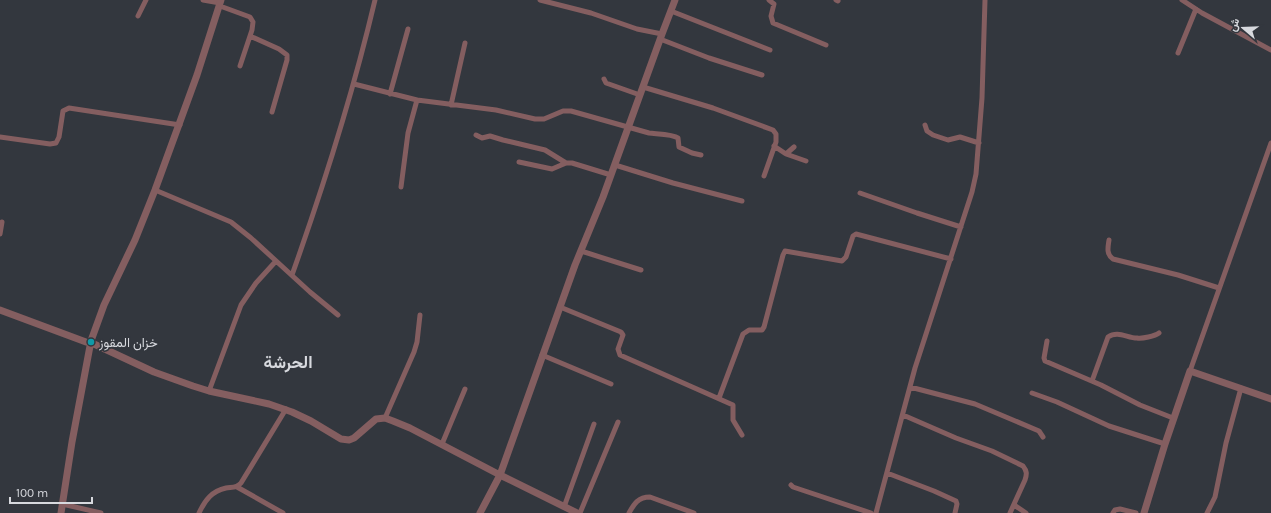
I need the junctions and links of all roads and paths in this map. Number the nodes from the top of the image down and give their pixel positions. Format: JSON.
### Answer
{"nodes":[{"id":1,"x":146,"y":0,"type":"edge"},
{"id":2,"x":203,"y":0,"type":"edge"},
{"id":3,"x":376,"y":0,"type":"edge"},
{"id":4,"x":540,"y":0,"type":"edge"},
{"id":5,"x":675,"y":0,"type":"edge"},
{"id":6,"x":769,"y":0,"type":"edge"},
{"id":7,"x":985,"y":0,"type":"edge"},
{"id":8,"x":1182,"y":0,"type":"edge"},
{"id":9,"x":220,"y":3,"type":"edge"},
{"id":10,"x":1196,"y":9,"type":"junction"},
{"id":11,"x":671,"y":11,"type":"junction"},
{"id":12,"x":138,"y":16,"type":"dead end"},
{"id":13,"x":408,"y":29,"type":"dead end"},
{"id":14,"x":250,"y":36,"type":"junction"},
{"id":15,"x":661,"y":37,"type":"junction"},
{"id":16,"x":464,"y":43,"type":"dead end"},
{"id":17,"x":826,"y":45,"type":"dead end"},
{"id":18,"x":770,"y":50,"type":"dead end"},
{"id":19,"x":1271,"y":50,"type":"edge"},
{"id":20,"x":1178,"y":53,"type":"dead end"},
{"id":21,"x":240,"y":66,"type":"dead end"},
{"id":22,"x":762,"y":75,"type":"dead end"},
{"id":23,"x":604,"y":79,"type":"dead end"},
{"id":24,"x":354,"y":84,"type":"junction"},
{"id":25,"x":643,"y":87,"type":"junction"},
{"id":26,"x":390,"y":94,"type":"junction"},
{"id":27,"x":640,"y":95,"type":"junction"},
{"id":28,"x":416,"y":100,"type":"junction"},
{"id":29,"x":451,"y":105,"type":"junction"},
{"id":30,"x":272,"y":112,"type":"dead end"},
{"id":31,"x":924,"y":124,"type":"dead end"},
{"id":32,"x":180,"y":125,"type":"junction"},
{"id":33,"x":629,"y":128,"type":"junction"},
{"id":34,"x":476,"y":134,"type":"dead end"},
{"id":35,"x":0,"y":137,"type":"edge"},
{"id":36,"x":979,"y":143,"type":"junction"},
{"id":37,"x":1271,"y":144,"type":"edge"},
{"id":38,"x":774,"y":146,"type":"junction"},
{"id":39,"x":794,"y":147,"type":"dead end"},
{"id":40,"x":786,"y":154,"type":"junction"},
{"id":41,"x":701,"y":155,"type":"dead end"},
{"id":42,"x":806,"y":161,"type":"dead end"},
{"id":43,"x":519,"y":162,"type":"dead end"},
{"id":44,"x":566,"y":163,"type":"junction"},
{"id":45,"x":615,"y":165,"type":"junction"},
{"id":46,"x":611,"y":175,"type":"junction"},
{"id":47,"x":764,"y":176,"type":"dead end"},
{"id":48,"x":401,"y":187,"type":"dead end"},
{"id":49,"x":155,"y":190,"type":"junction"},
{"id":50,"x":860,"y":193,"type":"dead end"},
{"id":51,"x":742,"y":201,"type":"dead end"},
{"id":52,"x":2,"y":222,"type":"dead end"},
{"id":53,"x":961,"y":227,"type":"junction"},
{"id":54,"x":0,"y":234,"type":"edge"},
{"id":55,"x":1109,"y":240,"type":"dead end"},
{"id":56,"x":581,"y":251,"type":"junction"},
{"id":57,"x":951,"y":259,"type":"junction"},
{"id":58,"x":276,"y":261,"type":"junction"},
{"id":59,"x":641,"y":270,"type":"dead end"},
{"id":60,"x":292,"y":275,"type":"junction"},
{"id":61,"x":1219,"y":288,"type":"junction"},
{"id":62,"x":560,"y":307,"type":"junction"},
{"id":63,"x":0,"y":310,"type":"edge"},
{"id":64,"x":338,"y":315,"type":"dead end"},
{"id":65,"x":420,"y":315,"type":"dead end"},
{"id":66,"x":1159,"y":333,"type":"dead end"},
{"id":67,"x":1047,"y":341,"type":"dead end"},
{"id":68,"x":91,"y":342,"type":"junction"},
{"id":69,"x":542,"y":355,"type":"junction"},
{"id":70,"x":1190,"y":371,"type":"junction"},
{"id":71,"x":1092,"y":381,"type":"junction"},
{"id":72,"x":611,"y":384,"type":"dead end"},
{"id":73,"x":910,"y":387,"type":"junction"},
{"id":74,"x":1241,"y":388,"type":"junction"},
{"id":75,"x":465,"y":389,"type":"dead end"},
{"id":76,"x":209,"y":391,"type":"junction"},
{"id":77,"x":1032,"y":393,"type":"dead end"},
{"id":78,"x":719,"y":398,"type":"junction"},
{"id":79,"x":1271,"y":399,"type":"edge"},
{"id":80,"x":286,"y":409,"type":"junction"},
{"id":81,"x":903,"y":416,"type":"junction"},
{"id":82,"x":385,"y":418,"type":"junction"},
{"id":83,"x":1173,"y":418,"type":"junction"},
{"id":84,"x":618,"y":422,"type":"dead end"},
{"id":85,"x":594,"y":424,"type":"dead end"},
{"id":86,"x":742,"y":435,"type":"dead end"},
{"id":87,"x":1043,"y":437,"type":"dead end"},
{"id":88,"x":442,"y":444,"type":"junction"},
{"id":89,"x":1165,"y":444,"type":"junction"},
{"id":90,"x":887,"y":473,"type":"junction"},
{"id":91,"x":500,"y":475,"type":"junction"},
{"id":92,"x":790,"y":485,"type":"dead end"},
{"id":93,"x":237,"y":487,"type":"junction"},
{"id":94,"x":62,"y":504,"type":"junction"},
{"id":95,"x":1014,"y":505,"type":"junction"},
{"id":96,"x":564,"y":506,"type":"junction"},
{"id":97,"x":61,"y":513,"type":"edge"},
{"id":98,"x":101,"y":513,"type":"edge"},
{"id":99,"x":200,"y":513,"type":"edge"},
{"id":100,"x":283,"y":513,"type":"edge"},
{"id":101,"x":480,"y":513,"type":"edge"},
{"id":102,"x":578,"y":513,"type":"edge"},
{"id":103,"x":629,"y":513,"type":"edge"},
{"id":104,"x":694,"y":513,"type":"edge"},
{"id":105,"x":871,"y":513,"type":"edge"},
{"id":106,"x":876,"y":513,"type":"edge"},
{"id":107,"x":956,"y":513,"type":"edge"},
{"id":108,"x":1010,"y":513,"type":"edge"},
{"id":109,"x":1026,"y":513,"type":"edge"},
{"id":110,"x":1113,"y":513,"type":"edge"},
{"id":111,"x":1136,"y":513,"type":"edge"},
{"id":112,"x":1144,"y":513,"type":"edge"},
{"id":113,"x":1208,"y":513,"type":"edge"}],
"edges":[{"from":1,"to":12,"type":"street"},
{"from":2,"to":9,"type":"street"},
{"from":3,"to":24,"type":"street"},
{"from":4,"to":15,"type":"street"},
{"from":5,"to":11,"type":"street"},
{"from":6,"to":17,"type":"street"},
{"from":7,"to":36,"type":"street"},
{"from":8,"to":10,"type":"street"},
{"from":9,"to":14,"type":"street"},
{"from":9,"to":32,"type":"street"},
{"from":10,"to":19,"type":"street"},
{"from":10,"to":20,"type":"street"},
{"from":11,"to":15,"type":"street"},
{"from":11,"to":18,"type":"street"},
{"from":13,"to":26,"type":"street"},
{"from":14,"to":21,"type":"street"},
{"from":14,"to":30,"type":"street"},
{"from":15,"to":22,"type":"street"},
{"from":15,"to":25,"type":"street"},
{"from":16,"to":29,"type":"street"},
{"from":23,"to":27,"type":"street"},
{"from":24,"to":26,"type":"street"},
{"from":24,"to":60,"type":"street"},
{"from":25,"to":27,"type":"street"},
{"from":25,"to":38,"type":"street"},
{"from":26,"to":28,"type":"street"},
{"from":27,"to":33,"type":"street"},
{"from":28,"to":29,"type":"street"},
{"from":28,"to":48,"type":"street"},
{"from":29,"to":33,"type":"street"},
{"from":31,"to":36,"type":"street"},
{"from":32,"to":35,"type":"street"},
{"from":32,"to":49,"type":"street"},
{"from":33,"to":41,"type":"street"},
{"from":33,"to":45,"type":"street"},
{"from":34,"to":44,"type":"street"},
{"from":36,"to":53,"type":"street"},
{"from":37,"to":61,"type":"street"},
{"from":38,"to":40,"type":"street"},
{"from":38,"to":47,"type":"street"},
{"from":39,"to":40,"type":"street"},
{"from":40,"to":42,"type":"street"},
{"from":43,"to":44,"type":"street"},
{"from":44,"to":46,"type":"street"},
{"from":45,"to":46,"type":"street"},
{"from":45,"to":51,"type":"street"},
{"from":46,"to":56,"type":"street"},
{"from":49,"to":58,"type":"street"},
{"from":49,"to":68,"type":"street"},
{"from":50,"to":53,"type":"street"},
{"from":52,"to":54,"type":"street"},
{"from":53,"to":57,"type":"street"},
{"from":55,"to":61,"type":"street"},
{"from":56,"to":59,"type":"street"},
{"from":56,"to":62,"type":"street"},
{"from":57,"to":73,"type":"street"},
{"from":57,"to":78,"type":"street"},
{"from":58,"to":60,"type":"street"},
{"from":58,"to":76,"type":"street"},
{"from":60,"to":64,"type":"street"},
{"from":61,"to":70,"type":"street"},
{"from":62,"to":69,"type":"street"},
{"from":62,"to":78,"type":"street"},
{"from":63,"to":68,"type":"street"},
{"from":65,"to":82,"type":"street"},
{"from":66,"to":71,"type":"street"},
{"from":67,"to":71,"type":"street"},
{"from":68,"to":76,"type":"street"},
{"from":68,"to":94,"type":"street"},
{"from":69,"to":72,"type":"street"},
{"from":69,"to":91,"type":"street"},
{"from":70,"to":74,"type":"street"},
{"from":70,"to":83,"type":"street"},
{"from":71,"to":83,"type":"street"},
{"from":73,"to":81,"type":"street"},
{"from":73,"to":87,"type":"street"},
{"from":74,"to":79,"type":"street"},
{"from":74,"to":113,"type":"street"},
{"from":75,"to":88,"type":"street"},
{"from":76,"to":80,"type":"street"},
{"from":77,"to":89,"type":"street"},
{"from":78,"to":86,"type":"street"},
{"from":80,"to":82,"type":"street"},
{"from":80,"to":93,"type":"street"},
{"from":81,"to":90,"type":"street"},
{"from":81,"to":95,"type":"street"},
{"from":82,"to":88,"type":"street"},
{"from":83,"to":89,"type":"street"},
{"from":84,"to":102,"type":"street"},
{"from":85,"to":96,"type":"street"},
{"from":88,"to":91,"type":"street"},
{"from":89,"to":112,"type":"street"},
{"from":90,"to":106,"type":"street"},
{"from":90,"to":107,"type":"street"},
{"from":91,"to":96,"type":"street"},
{"from":91,"to":101,"type":"street"},
{"from":92,"to":105,"type":"street"},
{"from":93,"to":99,"type":"street"},
{"from":93,"to":100,"type":"street"},
{"from":94,"to":97,"type":"street"},
{"from":94,"to":98,"type":"street"},
{"from":95,"to":108,"type":"street"},
{"from":95,"to":109,"type":"street"},
{"from":96,"to":102,"type":"street"},
{"from":103,"to":104,"type":"street"},
{"from":110,"to":111,"type":"street"}]}
